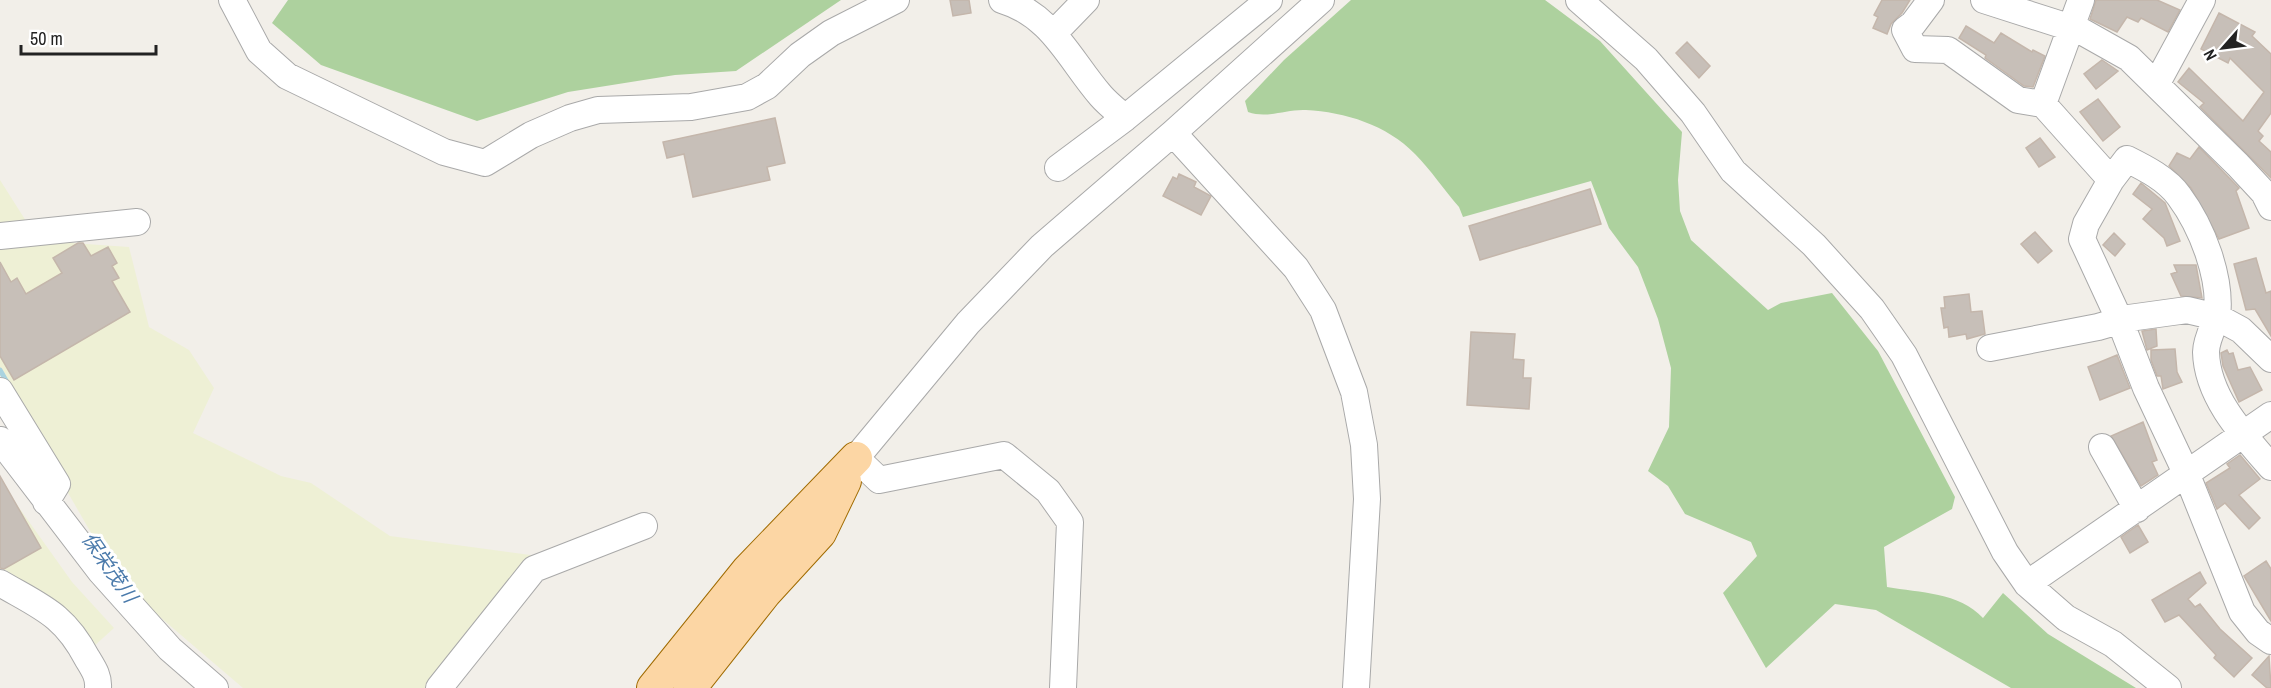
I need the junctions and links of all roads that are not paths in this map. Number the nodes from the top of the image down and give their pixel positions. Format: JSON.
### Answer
{"nodes":[{"id":1,"x":232,"y":0,"type":"edge"},
{"id":2,"x":896,"y":0,"type":"edge"},
{"id":3,"x":1002,"y":0,"type":"edge"},
{"id":4,"x":1086,"y":0,"type":"edge"},
{"id":5,"x":1269,"y":0,"type":"edge"},
{"id":6,"x":1321,"y":0,"type":"edge"},
{"id":7,"x":1580,"y":0,"type":"edge"},
{"id":8,"x":1931,"y":0,"type":"edge"},
{"id":9,"x":1984,"y":0,"type":"edge"},
{"id":10,"x":2081,"y":0,"type":"edge"},
{"id":11,"x":2202,"y":0,"type":"edge"},
{"id":12,"x":2070,"y":28,"type":"junction"},
{"id":13,"x":1054,"y":33,"type":"junction"},
{"id":14,"x":2157,"y":83,"type":"junction"},
{"id":15,"x":2043,"y":104,"type":"junction"},
{"id":16,"x":1125,"y":118,"type":"junction"},
{"id":17,"x":1173,"y":133,"type":"junction"},
{"id":18,"x":1058,"y":168,"type":"dead end"},
{"id":19,"x":2111,"y":180,"type":"junction"},
{"id":20,"x":2271,"y":207,"type":"edge"},
{"id":21,"x":138,"y":222,"type":"dead end"},
{"id":22,"x":0,"y":236,"type":"edge"},
{"id":23,"x":2217,"y":317,"type":"junction"},
{"id":24,"x":2120,"y":321,"type":"junction"},
{"id":25,"x":1990,"y":348,"type":"dead end"},
{"id":26,"x":2271,"y":359,"type":"edge"},
{"id":27,"x":0,"y":391,"type":"edge"},
{"id":28,"x":2271,"y":415,"type":"edge"},
{"id":29,"x":2244,"y":436,"type":"junction"},
{"id":30,"x":0,"y":441,"type":"edge"},
{"id":31,"x":2102,"y":447,"type":"dead end"},
{"id":32,"x":856,"y":458,"type":"junction"},
{"id":33,"x":2271,"y":467,"type":"edge"},
{"id":34,"x":2187,"y":476,"type":"junction"},
{"id":35,"x":46,"y":502,"type":"junction"},
{"id":36,"x":2137,"y":509,"type":"junction"},
{"id":37,"x":644,"y":526,"type":"dead end"},
{"id":38,"x":0,"y":583,"type":"edge"},
{"id":39,"x":2027,"y":584,"type":"junction"},
{"id":40,"x":2271,"y":641,"type":"edge"},
{"id":41,"x":98,"y":688,"type":"edge"},
{"id":42,"x":215,"y":688,"type":"edge"},
{"id":43,"x":439,"y":688,"type":"edge"},
{"id":44,"x":653,"y":688,"type":"edge"},
{"id":45,"x":690,"y":688,"type":"edge"},
{"id":46,"x":1063,"y":688,"type":"edge"},
{"id":47,"x":1356,"y":688,"type":"edge"},
{"id":48,"x":2168,"y":688,"type":"edge"}],
"edges":[{"from":1,"to":2,"type":"street"},
{"from":3,"to":13,"type":"street"},
{"from":4,"to":13,"type":"street"},
{"from":5,"to":16,"type":"street"},
{"from":6,"to":17,"type":"street"},
{"from":7,"to":39,"type":"street"},
{"from":8,"to":15,"type":"street"},
{"from":9,"to":12,"type":"street"},
{"from":10,"to":12,"type":"street"},
{"from":11,"to":14,"type":"street"},
{"from":12,"to":14,"type":"street"},
{"from":12,"to":15,"type":"street"},
{"from":13,"to":16,"type":"street"},
{"from":14,"to":20,"type":"street"},
{"from":15,"to":19,"type":"street"},
{"from":16,"to":18,"type":"street"},
{"from":17,"to":32,"type":"street"},
{"from":17,"to":47,"type":"street"},
{"from":19,"to":23,"type":"street"},
{"from":19,"to":24,"type":"street"},
{"from":21,"to":22,"type":"street"},
{"from":23,"to":24,"type":"street"},
{"from":23,"to":26,"type":"street"},
{"from":23,"to":29,"type":"street"},
{"from":24,"to":25,"type":"street"},
{"from":24,"to":34,"type":"street"},
{"from":27,"to":35,"type":"street"},
{"from":28,"to":29,"type":"street"},
{"from":29,"to":33,"type":"street"},
{"from":29,"to":34,"type":"street"},
{"from":30,"to":35,"type":"street"},
{"from":31,"to":36,"type":"street"},
{"from":32,"to":44,"type":"main road"},
{"from":32,"to":45,"type":"main road"},
{"from":32,"to":46,"type":"street"},
{"from":34,"to":36,"type":"street"},
{"from":34,"to":40,"type":"street"},
{"from":35,"to":42,"type":"street"},
{"from":36,"to":39,"type":"street"},
{"from":37,"to":43,"type":"street"},
{"from":38,"to":41,"type":"street"},
{"from":39,"to":48,"type":"street"}]}
